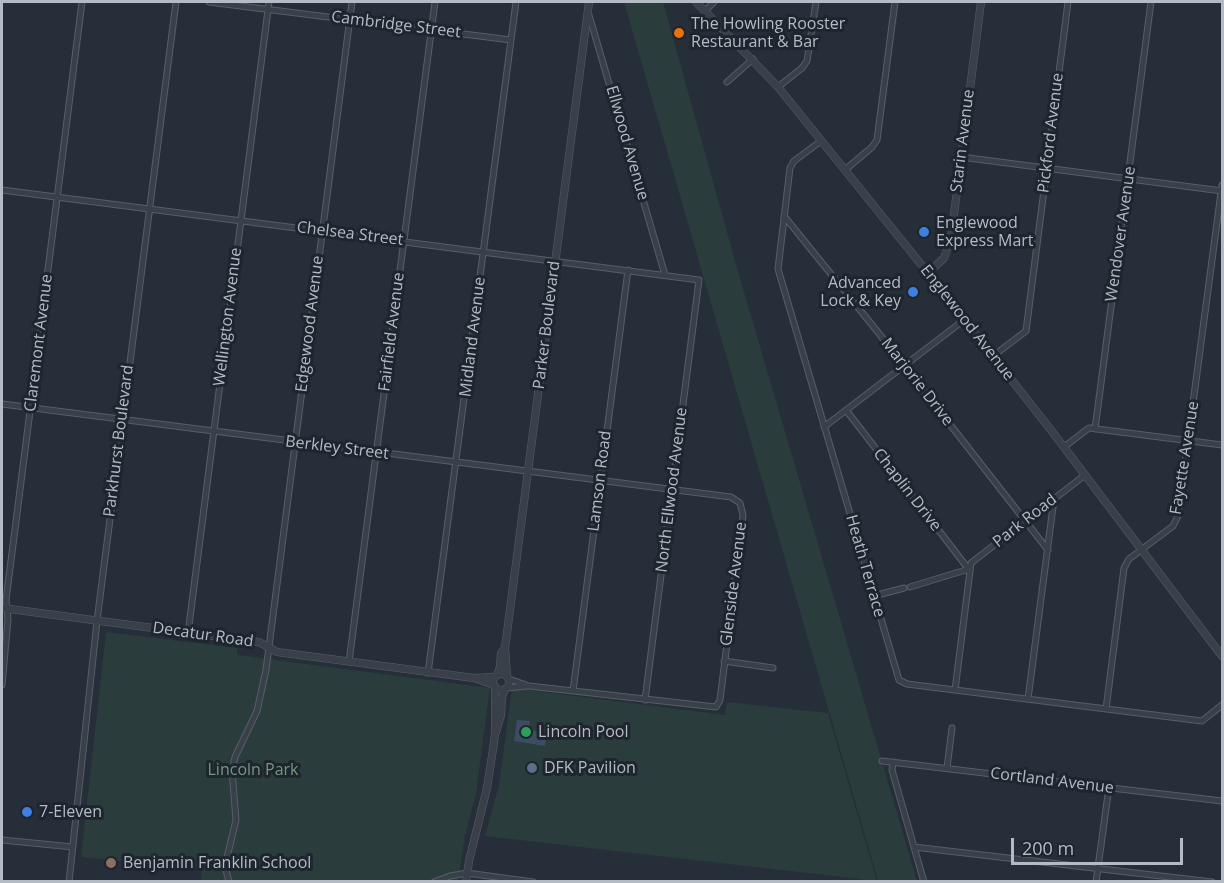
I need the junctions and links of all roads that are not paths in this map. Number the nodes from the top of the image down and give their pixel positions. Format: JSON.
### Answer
{"nodes":[{"id":1,"x":82,"y":2,"type":"edge"},
{"id":2,"x":176,"y":2,"type":"edge"},
{"id":3,"x":209,"y":2,"type":"edge"},
{"id":4,"x":269,"y":2,"type":"edge"},
{"id":5,"x":352,"y":2,"type":"edge"},
{"id":6,"x":435,"y":2,"type":"edge"},
{"id":7,"x":516,"y":2,"type":"edge"},
{"id":8,"x":589,"y":2,"type":"edge"},
{"id":9,"x":696,"y":2,"type":"edge"},
{"id":10,"x":714,"y":2,"type":"edge"},
{"id":11,"x":816,"y":2,"type":"edge"},
{"id":12,"x":895,"y":2,"type":"edge"},
{"id":13,"x":981,"y":2,"type":"edge"},
{"id":14,"x":1068,"y":2,"type":"edge"},
{"id":15,"x":1151,"y":2,"type":"edge"},
{"id":16,"x":268,"y":9,"type":"junction"},
{"id":17,"x":705,"y":10,"type":"junction"},
{"id":18,"x":588,"y":11,"type":"junction"},
{"id":19,"x":350,"y":20,"type":"junction"},
{"id":20,"x":431,"y":30,"type":"junction"},
{"id":21,"x":511,"y":40,"type":"junction"},
{"id":22,"x":753,"y":58,"type":"junction"},
{"id":23,"x":727,"y":82,"type":"dead end"},
{"id":24,"x":778,"y":87,"type":"junction"},
{"id":25,"x":821,"y":141,"type":"junction"},
{"id":26,"x":961,"y":157,"type":"junction"},
{"id":27,"x":1047,"y":168,"type":"junction"},
{"id":28,"x":845,"y":170,"type":"junction"},
{"id":29,"x":1129,"y":179,"type":"junction"},
{"id":30,"x":1222,"y":185,"type":"edge"},
{"id":31,"x":2,"y":190,"type":"edge"},
{"id":32,"x":1222,"y":191,"type":"edge"},
{"id":33,"x":58,"y":198,"type":"junction"},
{"id":34,"x":149,"y":208,"type":"junction"},
{"id":35,"x":783,"y":216,"type":"junction"},
{"id":36,"x":241,"y":220,"type":"junction"},
{"id":37,"x":322,"y":231,"type":"junction"},
{"id":38,"x":404,"y":241,"type":"junction"},
{"id":39,"x":484,"y":252,"type":"junction"},
{"id":40,"x":555,"y":261,"type":"junction"},
{"id":41,"x":628,"y":270,"type":"junction"},
{"id":42,"x":928,"y":273,"type":"junction"},
{"id":43,"x":665,"y":275,"type":"junction"},
{"id":44,"x":699,"y":280,"type":"joint"},
{"id":45,"x":964,"y":320,"type":"junction"},
{"id":46,"x":993,"y":356,"type":"junction"},
{"id":47,"x":904,"y":366,"type":"junction"},
{"id":48,"x":2,"y":404,"type":"edge"},
{"id":49,"x":30,"y":408,"type":"junction"},
{"id":50,"x":846,"y":410,"type":"junction"},
{"id":51,"x":122,"y":420,"type":"junction"},
{"id":52,"x":824,"y":427,"type":"junction"},
{"id":53,"x":1095,"y":429,"type":"junction"},
{"id":54,"x":213,"y":432,"type":"junction"},
{"id":55,"x":1188,"y":441,"type":"junction"},
{"id":56,"x":295,"y":442,"type":"junction"},
{"id":57,"x":1222,"y":445,"type":"edge"},
{"id":58,"x":1064,"y":447,"type":"junction"},
{"id":59,"x":376,"y":453,"type":"junction"},
{"id":60,"x":456,"y":463,"type":"junction"},
{"id":61,"x":528,"y":472,"type":"junction"},
{"id":62,"x":1085,"y":475,"type":"junction"},
{"id":63,"x":600,"y":481,"type":"junction"},
{"id":64,"x":672,"y":490,"type":"junction"},
{"id":65,"x":1054,"y":499,"type":"junction"},
{"id":66,"x":1025,"y":521,"type":"junction"},
{"id":67,"x":1142,"y":549,"type":"junction"},
{"id":68,"x":1048,"y":550,"type":"junction"},
{"id":69,"x":969,"y":570,"type":"junction"},
{"id":70,"x":874,"y":596,"type":"junction"},
{"id":71,"x":4,"y":608,"type":"edge"},
{"id":72,"x":97,"y":621,"type":"junction"},
{"id":73,"x":188,"y":633,"type":"junction"},
{"id":74,"x":268,"y":647,"type":"junction"},
{"id":75,"x":505,"y":648,"type":"junction"},
{"id":76,"x":1222,"y":653,"type":"edge"},
{"id":77,"x":724,"y":661,"type":"junction"},
{"id":78,"x":349,"y":662,"type":"junction"},
{"id":79,"x":773,"y":668,"type":"dead end"},
{"id":80,"x":428,"y":673,"type":"junction"},
{"id":81,"x":496,"y":676,"type":"junction"},
{"id":82,"x":474,"y":678,"type":"junction"},
{"id":83,"x":508,"y":678,"type":"junction"},
{"id":84,"x":2,"y":685,"type":"edge"},
{"id":85,"x":494,"y":686,"type":"junction"},
{"id":86,"x":529,"y":686,"type":"junction"},
{"id":87,"x":506,"y":688,"type":"junction"},
{"id":88,"x":955,"y":690,"type":"junction"},
{"id":89,"x":573,"y":691,"type":"junction"},
{"id":90,"x":1028,"y":699,"type":"junction"},
{"id":91,"x":645,"y":700,"type":"junction"},
{"id":92,"x":1222,"y":705,"type":"edge"},
{"id":93,"x":1106,"y":709,"type":"junction"},
{"id":94,"x":952,"y":728,"type":"dead end"},
{"id":95,"x":495,"y":734,"type":"junction"},
{"id":96,"x":882,"y":761,"type":"dead end"},
{"id":97,"x":893,"y":762,"type":"junction"},
{"id":98,"x":947,"y":768,"type":"junction"},
{"id":99,"x":1109,"y":787,"type":"junction"},
{"id":100,"x":1222,"y":801,"type":"edge"},
{"id":101,"x":2,"y":840,"type":"edge"},
{"id":102,"x":73,"y":847,"type":"junction"},
{"id":103,"x":914,"y":847,"type":"junction"},
{"id":104,"x":1098,"y":868,"type":"junction"},
{"id":105,"x":467,"y":878,"type":"edge"},
{"id":106,"x":69,"y":882,"type":"edge"},
{"id":107,"x":229,"y":882,"type":"edge"},
{"id":108,"x":434,"y":882,"type":"edge"},
{"id":109,"x":532,"y":882,"type":"edge"},
{"id":110,"x":924,"y":882,"type":"edge"},
{"id":111,"x":1096,"y":882,"type":"edge"},
{"id":112,"x":1212,"y":882,"type":"edge"}],
"edges":[{"from":1,"to":33,"type":"street","name":"Claremont Avenue"},
{"from":2,"to":34,"type":"street","name":"Parkhurst Boulevard"},
{"from":3,"to":16,"type":"street","name":"Cambridge Street"},
{"from":4,"to":16,"type":"street","name":"Wellington Avenue"},
{"from":5,"to":19,"type":"street","name":"Edgewood Avenue"},
{"from":6,"to":20,"type":"street","name":"Fairfield Avenue"},
{"from":7,"to":21,"type":"street","name":"Midland Avenue"},
{"from":8,"to":18,"type":"street","name":"Parker Boulevard"},
{"from":9,"to":17,"type":"street","name":"Englewood Avenue"},
{"from":10,"to":17,"type":"street"},
{"from":11,"to":24,"type":"street"},
{"from":12,"to":28,"type":"street"},
{"from":13,"to":26,"type":"street","name":"Starin Avenue"},
{"from":14,"to":27,"type":"street","name":"Pickford Avenue"},
{"from":15,"to":29,"type":"street","name":"Wendover Avenue"},
{"from":16,"to":19,"type":"street","name":"Cambridge Street"},
{"from":16,"to":36,"type":"street","name":"Wellington Avenue"},
{"from":17,"to":22,"type":"street","name":"Englewood Avenue"},
{"from":18,"to":40,"type":"street","name":"Parker Boulevard"},
{"from":18,"to":43,"type":"street","name":"Ellwood Avenue"},
{"from":19,"to":20,"type":"street","name":"Cambridge Street"},
{"from":19,"to":37,"type":"street","name":"Edgewood Avenue"},
{"from":20,"to":21,"type":"street","name":"Cambridge Street"},
{"from":20,"to":38,"type":"street","name":"Fairfield Avenue"},
{"from":21,"to":39,"type":"street","name":"Midland Avenue"},
{"from":22,"to":23,"type":"street"},
{"from":22,"to":24,"type":"street","name":"Englewood Avenue"},
{"from":24,"to":25,"type":"street","name":"Englewood Avenue"},
{"from":25,"to":28,"type":"street","name":"Englewood Avenue"},
{"from":25,"to":35,"type":"street","name":"Heath Terrace"},
{"from":26,"to":27,"type":"street"},
{"from":26,"to":42,"type":"street","name":"Starin Avenue"},
{"from":27,"to":29,"type":"street"},
{"from":27,"to":46,"type":"street","name":"Pickford Avenue"},
{"from":28,"to":42,"type":"street","name":"Englewood Avenue"},
{"from":29,"to":32,"type":"street"},
{"from":29,"to":53,"type":"street","name":"Wendover Avenue"},
{"from":30,"to":32,"type":"street","name":"Fayette Avenue"},
{"from":31,"to":33,"type":"street","name":"Chelsea Street"},
{"from":32,"to":55,"type":"street","name":"Fayette Avenue"},
{"from":33,"to":34,"type":"street","name":"Chelsea Street"},
{"from":33,"to":49,"type":"street","name":"Claremont Avenue"},
{"from":34,"to":36,"type":"street","name":"Chelsea Street"},
{"from":34,"to":51,"type":"street","name":"Parkhurst Boulevard"},
{"from":35,"to":47,"type":"street","name":"Marjorie Drive"},
{"from":35,"to":52,"type":"street","name":"Heath Terrace"},
{"from":36,"to":37,"type":"street","name":"Chelsea Street"},
{"from":36,"to":54,"type":"street","name":"Wellington Avenue"},
{"from":37,"to":38,"type":"street","name":"Chelsea Street"},
{"from":37,"to":56,"type":"street","name":"Edgewood Avenue"},
{"from":38,"to":39,"type":"street","name":"Chelsea Street"},
{"from":38,"to":59,"type":"street","name":"Fairfield Avenue"},
{"from":39,"to":40,"type":"street","name":"Chelsea Street"},
{"from":39,"to":60,"type":"street","name":"Midland Avenue"},
{"from":40,"to":41,"type":"street","name":"Chelsea Street"},
{"from":40,"to":61,"type":"street","name":"Parker Boulevard"},
{"from":41,"to":43,"type":"street","name":"Chelsea Street"},
{"from":41,"to":63,"type":"street","name":"Lamson Road"},
{"from":42,"to":45,"type":"street","name":"Englewood Avenue"},
{"from":43,"to":44,"type":"street","name":"Chelsea Street"},
{"from":44,"to":64,"type":"street","name":"North Ellwood Avenue"},
{"from":45,"to":46,"type":"street","name":"Englewood Avenue"},
{"from":45,"to":47,"type":"street"},
{"from":46,"to":58,"type":"street","name":"Englewood Avenue"},
{"from":47,"to":50,"type":"street"},
{"from":47,"to":66,"type":"street","name":"Marjorie Drive"},
{"from":48,"to":49,"type":"street","name":"Berkley Street"},
{"from":49,"to":51,"type":"street","name":"Berkley Street"},
{"from":49,"to":71,"type":"street","name":"Claremont Avenue"},
{"from":50,"to":52,"type":"street"},
{"from":50,"to":69,"type":"street","name":"Chaplin Drive"},
{"from":51,"to":54,"type":"street","name":"Berkley Street"},
{"from":51,"to":72,"type":"street","name":"Parkhurst Boulevard"},
{"from":52,"to":70,"type":"street","name":"Heath Terrace"},
{"from":53,"to":55,"type":"street"},
{"from":53,"to":58,"type":"street"},
{"from":54,"to":56,"type":"street","name":"Berkley Street"},
{"from":54,"to":73,"type":"street","name":"Wellington Avenue"},
{"from":55,"to":57,"type":"street"},
{"from":55,"to":67,"type":"street","name":"Fayette Avenue"},
{"from":56,"to":59,"type":"street","name":"Berkley Street"},
{"from":56,"to":74,"type":"street","name":"Edgewood Avenue"},
{"from":58,"to":62,"type":"street","name":"Englewood Avenue"},
{"from":59,"to":60,"type":"street","name":"Berkley Street"},
{"from":59,"to":78,"type":"street","name":"Fairfield Avenue"},
{"from":60,"to":61,"type":"street","name":"Berkley Street"},
{"from":60,"to":80,"type":"street","name":"Midland Avenue"},
{"from":61,"to":63,"type":"street","name":"Berkley Street"},
{"from":61,"to":75,"type":"street","name":"Parker Boulevard"},
{"from":62,"to":65,"type":"street","name":"Park Road"},
{"from":62,"to":67,"type":"street","name":"Englewood Avenue"},
{"from":63,"to":64,"type":"street","name":"Berkley Street"},
{"from":63,"to":89,"type":"street","name":"Lamson Road"},
{"from":64,"to":77,"type":"street","name":"Glenside Avenue"},
{"from":64,"to":91,"type":"street","name":"North Ellwood Avenue"},
{"from":65,"to":66,"type":"street","name":"Park Road"},
{"from":65,"to":68,"type":"street"},
{"from":66,"to":68,"type":"street","name":"Marjorie Drive"},
{"from":66,"to":69,"type":"street","name":"Park Road"},
{"from":67,"to":76,"type":"street","name":"Englewood Avenue"},
{"from":67,"to":93,"type":"street","name":"Fayette Avenue"},
{"from":68,"to":90,"type":"street"},
{"from":69,"to":70,"type":"street"},
{"from":69,"to":88,"type":"street"},
{"from":70,"to":88,"type":"street","name":"Heath Terrace"},
{"from":71,"to":72,"type":"street","name":"Decatur Road"},
{"from":71,"to":84,"type":"street","name":"Claremont Avenue"},
{"from":72,"to":73,"type":"street","name":"Decatur Road"},
{"from":72,"to":102,"type":"street","name":"Parkhurst Boulevard"},
{"from":73,"to":74,"type":"street","name":"Decatur Road"},
{"from":74,"to":78,"type":"street","name":"Decatur Road"},
{"from":74,"to":107,"type":"street","name":"Edgewood Avenue"},
{"from":75,"to":81,"type":"street","name":"Parker Boulevard"},
{"from":75,"to":83,"type":"street","name":"Parker Boulevard"},
{"from":77,"to":79,"type":"street"},
{"from":77,"to":91,"type":"street","name":"Glenside Avenue"},
{"from":78,"to":80,"type":"street","name":"Decatur Road"},
{"from":80,"to":82,"type":"street","name":"Decatur Road"},
{"from":81,"to":82,"type":"street","name":"Decatur Road"},
{"from":81,"to":83,"type":"street"},
{"from":81,"to":85,"type":"street","name":"Parker Boulevard"},
{"from":82,"to":85,"type":"street","name":"Decatur Road"},
{"from":83,"to":86,"type":"street"},
{"from":83,"to":87,"type":"street","name":"Parker Boulevard"},
{"from":85,"to":87,"type":"street"},
{"from":85,"to":95,"type":"street","name":"Parker Boulevard"},
{"from":86,"to":87,"type":"street"},
{"from":86,"to":89,"type":"street"},
{"from":87,"to":95,"type":"street","name":"Parker Boulevard"},
{"from":88,"to":90,"type":"street","name":"Heath Terrace"},
{"from":89,"to":91,"type":"street"},
{"from":90,"to":93,"type":"street","name":"Heath Terrace"},
{"from":92,"to":93,"type":"street","name":"Heath Terrace"},
{"from":94,"to":98,"type":"street"},
{"from":95,"to":105,"type":"street","name":"Parker Boulevard"},
{"from":96,"to":97,"type":"street","name":"Cortland Avenue"},
{"from":97,"to":98,"type":"street","name":"Cortland Avenue"},
{"from":97,"to":103,"type":"street"},
{"from":98,"to":99,"type":"street","name":"Cortland Avenue"},
{"from":99,"to":100,"type":"street","name":"Cortland Avenue"},
{"from":99,"to":104,"type":"street"},
{"from":101,"to":102,"type":"street"},
{"from":102,"to":106,"type":"street","name":"Parkhurst Boulevard"},
{"from":103,"to":104,"type":"street"},
{"from":103,"to":110,"type":"street"},
{"from":104,"to":111,"type":"street"},
{"from":104,"to":112,"type":"street"},
{"from":105,"to":108,"type":"street"},
{"from":105,"to":109,"type":"street"}]}
